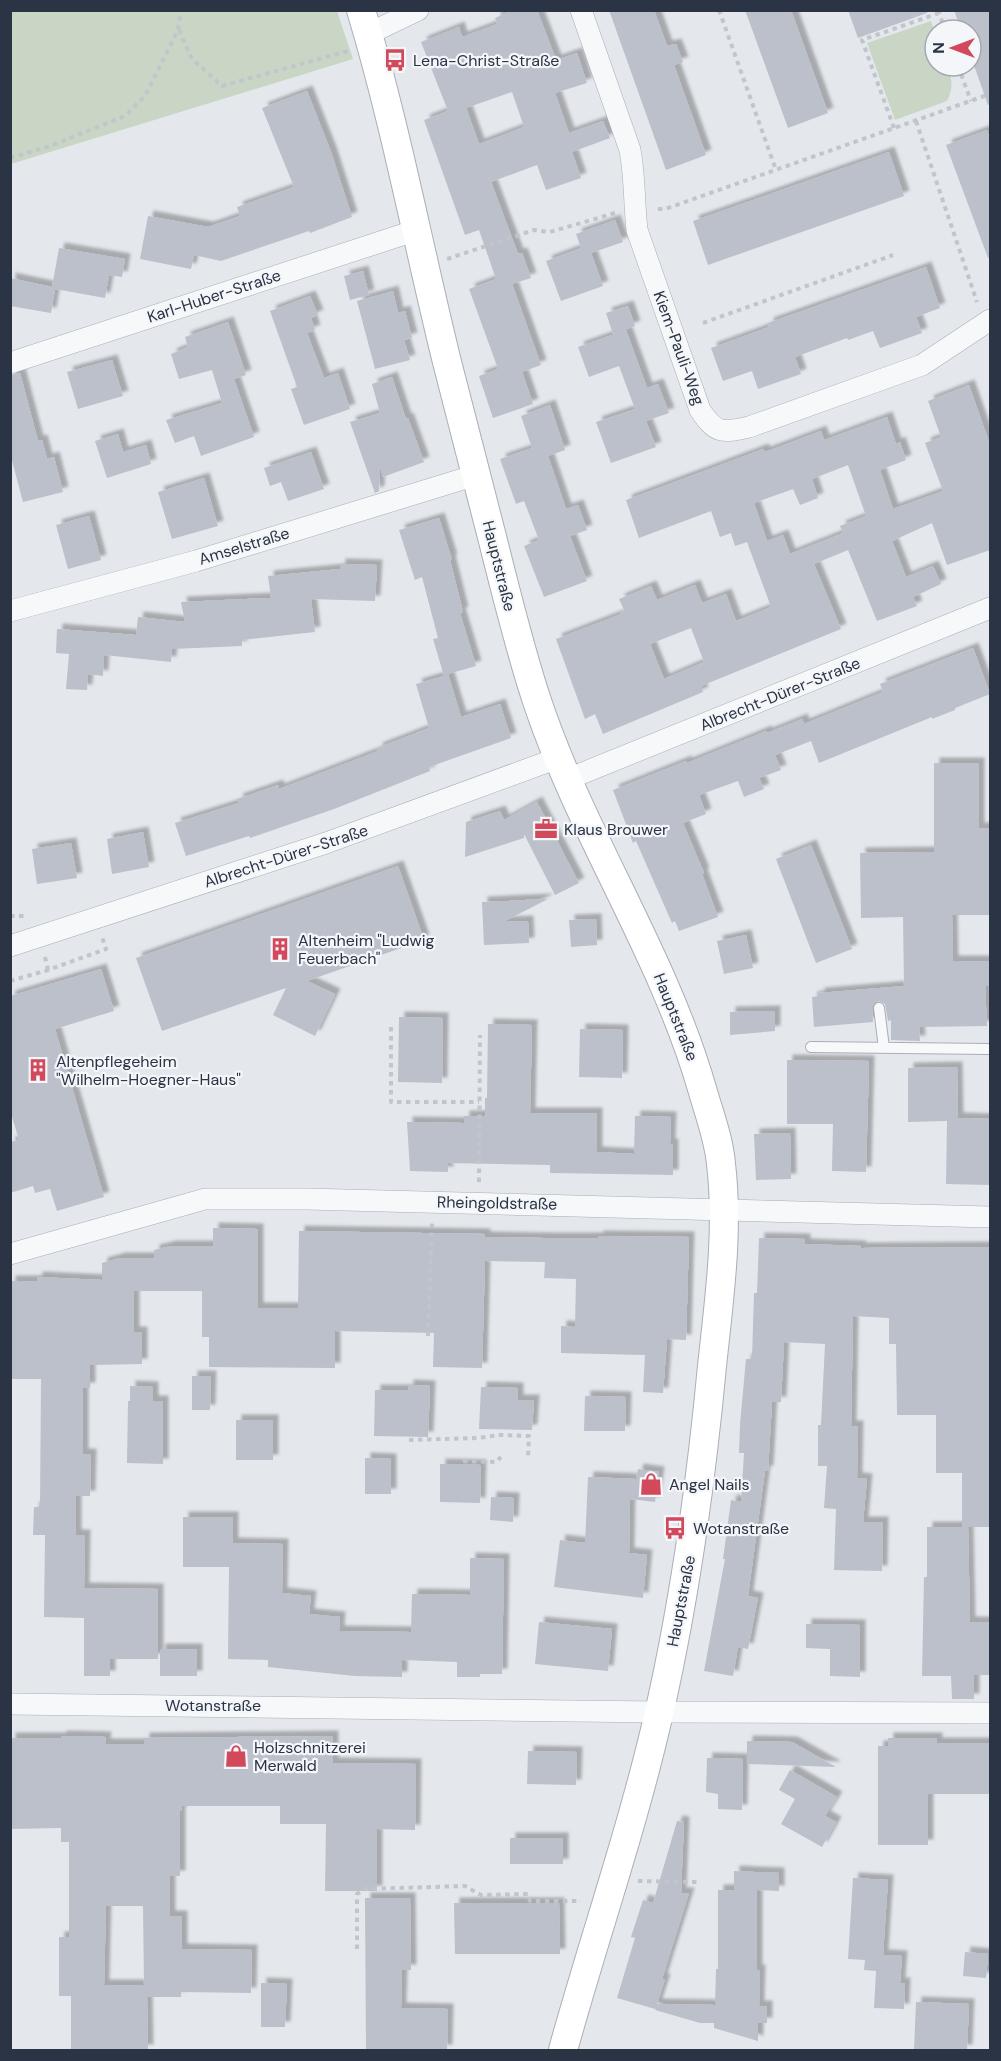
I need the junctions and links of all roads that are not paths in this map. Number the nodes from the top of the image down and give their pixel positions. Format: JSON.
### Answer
{"nodes":[{"id":1,"x":418,"y":10,"type":"edge"},
{"id":2,"x":581,"y":10,"type":"edge"},
{"id":3,"x":367,"y":30,"type":"edge"},
{"id":4,"x":417,"y":230,"type":"junction"},
{"id":5,"x":987,"y":321,"type":"edge"},
{"id":6,"x":10,"y":363,"type":"edge"},
{"id":7,"x":476,"y":475,"type":"junction"},
{"id":8,"x":990,"y":608,"type":"edge"},
{"id":9,"x":10,"y":611,"type":"edge"},
{"id":10,"x":563,"y":769,"type":"junction"},
{"id":11,"x":10,"y":946,"type":"edge"},
{"id":12,"x":879,"y":1008,"type":"dead end"},
{"id":13,"x":811,"y":1047,"type":"dead end"},
{"id":14,"x":884,"y":1048,"type":"junction"},
{"id":15,"x":990,"y":1049,"type":"edge"},
{"id":16,"x":724,"y":1209,"type":"junction"},
{"id":17,"x":990,"y":1217,"type":"edge"},
{"id":18,"x":10,"y":1254,"type":"edge"},
{"id":19,"x":10,"y":1704,"type":"edge"},
{"id":20,"x":659,"y":1712,"type":"junction"},
{"id":21,"x":990,"y":1713,"type":"edge"},
{"id":22,"x":563,"y":2050,"type":"edge"}],
"edges":[{"from":1,"to":3,"type":"street"},
{"from":2,"to":5,"type":"street","name":"Kiem-Pauli-Weg"},
{"from":3,"to":4,"type":"street","name":"Hauptstraße"},
{"from":4,"to":6,"type":"street","name":"Karl-Huber-Straße"},
{"from":4,"to":7,"type":"street","name":"Hauptstraße"},
{"from":7,"to":9,"type":"street","name":"Amselstraße"},
{"from":7,"to":10,"type":"street","name":"Hauptstraße"},
{"from":8,"to":10,"type":"street","name":"Albrecht-Dürer-Straße"},
{"from":10,"to":11,"type":"street","name":"Albrecht-Dürer-Straße"},
{"from":10,"to":16,"type":"street","name":"Hauptstraße"},
{"from":12,"to":14,"type":"lane"},
{"from":13,"to":14,"type":"lane"},
{"from":14,"to":15,"type":"lane"},
{"from":16,"to":17,"type":"street","name":"Rheingoldstraße"},
{"from":16,"to":18,"type":"street","name":"Rheingoldstraße"},
{"from":16,"to":20,"type":"street","name":"Hauptstraße"},
{"from":19,"to":20,"type":"street","name":"Wotanstraße"},
{"from":20,"to":21,"type":"street","name":"Wotanstraße"},
{"from":20,"to":22,"type":"street","name":"Hauptstraße"}]}
